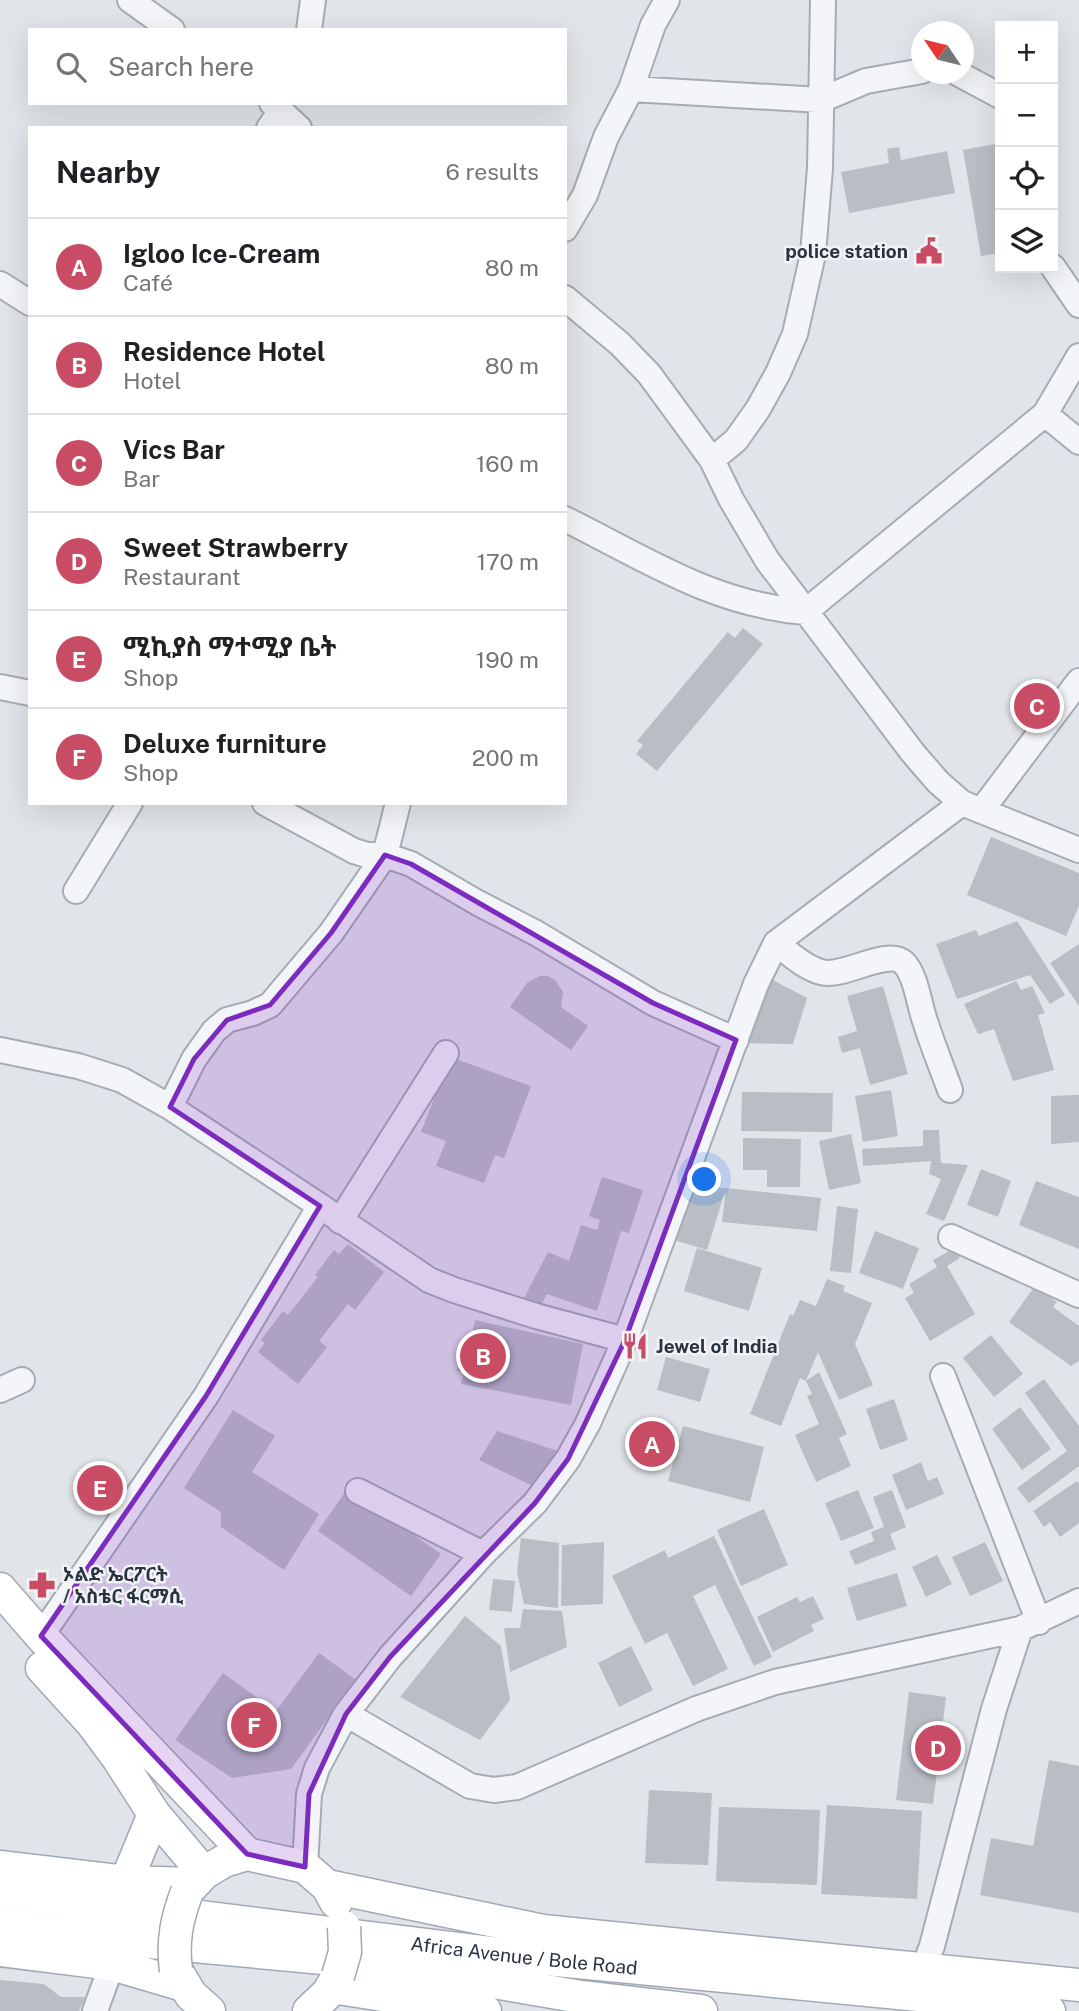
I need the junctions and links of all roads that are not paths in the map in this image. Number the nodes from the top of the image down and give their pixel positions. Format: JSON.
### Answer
{"nodes":[{"id":1,"x":130,"y":0,"type":"edge"},
{"id":2,"x":313,"y":0,"type":"edge"},
{"id":3,"x":667,"y":0,"type":"edge"},
{"id":4,"x":823,"y":0,"type":"edge"},
{"id":5,"x":169,"y":28,"type":"edge"},
{"id":6,"x":309,"y":28,"type":"edge"},
{"id":7,"x":911,"y":73,"type":"edge"},
{"id":8,"x":974,"y":82,"type":"edge"},
{"id":9,"x":631,"y":89,"type":"junction"},
{"id":10,"x":995,"y":93,"type":"edge"},
{"id":11,"x":821,"y":100,"type":"junction"},
{"id":12,"x":567,"y":226,"type":"edge"},
{"id":13,"x":1057,"y":273,"type":"edge"},
{"id":14,"x":0,"y":284,"type":"edge"},
{"id":15,"x":567,"y":300,"type":"edge"},
{"id":16,"x":28,"y":302,"type":"edge"},
{"id":17,"x":1079,"y":305,"type":"edge"},
{"id":18,"x":1079,"y":356,"type":"edge"},
{"id":19,"x":1045,"y":414,"type":"junction"},
{"id":20,"x":1079,"y":442,"type":"edge"},
{"id":21,"x":712,"y":460,"type":"junction"},
{"id":22,"x":567,"y":520,"type":"edge"},
{"id":23,"x":805,"y":612,"type":"junction"},
{"id":24,"x":1079,"y":681,"type":"edge"},
{"id":25,"x":0,"y":687,"type":"edge"},
{"id":26,"x":28,"y":693,"type":"edge"},
{"id":27,"x":129,"y":805,"type":"edge"},
{"id":28,"x":269,"y":805,"type":"edge"},
{"id":29,"x":398,"y":805,"type":"edge"},
{"id":30,"x":972,"y":807,"type":"junction"},
{"id":31,"x":1079,"y":850,"type":"edge"},
{"id":32,"x":385,"y":855,"type":"junction"},
{"id":33,"x":76,"y":891,"type":"dead end"},
{"id":34,"x":776,"y":943,"type":"junction"},
{"id":35,"x":736,"y":1040,"type":"junction"},
{"id":36,"x":0,"y":1050,"type":"edge"},
{"id":37,"x":446,"y":1053,"type":"dead end"},
{"id":38,"x":950,"y":1090,"type":"dead end"},
{"id":39,"x":170,"y":1107,"type":"junction"},
{"id":40,"x":320,"y":1206,"type":"junction"},
{"id":41,"x":340,"y":1221,"type":"junction"},
{"id":42,"x":951,"y":1237,"type":"dead end"},
{"id":43,"x":1079,"y":1295,"type":"edge"},
{"id":44,"x":625,"y":1340,"type":"junction"},
{"id":45,"x":943,"y":1376,"type":"dead end"},
{"id":46,"x":358,"y":1491,"type":"dead end"},
{"id":47,"x":484,"y":1554,"type":"junction"},
{"id":48,"x":0,"y":1588,"type":"edge"},
{"id":49,"x":1079,"y":1601,"type":"edge"},
{"id":50,"x":0,"y":1620,"type":"edge"},
{"id":51,"x":1030,"y":1626,"type":"junction"},
{"id":52,"x":41,"y":1636,"type":"junction"},
{"id":53,"x":346,"y":1714,"type":"junction"},
{"id":54,"x":131,"y":1750,"type":"junction"},
{"id":55,"x":154,"y":1814,"type":"junction"},
{"id":56,"x":247,"y":1854,"type":"junction"},
{"id":57,"x":0,"y":1867,"type":"edge"},
{"id":58,"x":316,"y":1876,"type":"junction"},
{"id":59,"x":126,"y":1882,"type":"junction"},
{"id":60,"x":194,"y":1883,"type":"junction"},
{"id":61,"x":0,"y":1892,"type":"edge"},
{"id":62,"x":0,"y":1924,"type":"edge"},
{"id":63,"x":0,"y":1950,"type":"edge"},
{"id":64,"x":112,"y":1964,"type":"junction"},
{"id":65,"x":923,"y":1969,"type":"junction"},
{"id":66,"x":1079,"y":1985,"type":"edge"},
{"id":67,"x":190,"y":1990,"type":"edge"},
{"id":68,"x":322,"y":1998,"type":"edge"},
{"id":69,"x":461,"y":2010,"type":"edge"},
{"id":70,"x":95,"y":2011,"type":"edge"},
{"id":71,"x":701,"y":2011,"type":"edge"},
{"id":72,"x":1049,"y":2011,"type":"edge"}],
"edges":[{"from":1,"to":5,"type":"street"},
{"from":2,"to":6,"type":"street"},
{"from":3,"to":9,"type":"street"},
{"from":4,"to":11,"type":"street"},
{"from":7,"to":11,"type":"street"},
{"from":8,"to":10,"type":"street"},
{"from":9,"to":11,"type":"street"},
{"from":9,"to":12,"type":"street"},
{"from":11,"to":21,"type":"street"},
{"from":13,"to":17,"type":"street"},
{"from":14,"to":16,"type":"street"},
{"from":15,"to":21,"type":"street"},
{"from":18,"to":19,"type":"street"},
{"from":19,"to":20,"type":"street"},
{"from":19,"to":23,"type":"street"},
{"from":21,"to":23,"type":"street"},
{"from":22,"to":23,"type":"street"},
{"from":23,"to":30,"type":"street"},
{"from":24,"to":30,"type":"street"},
{"from":25,"to":26,"type":"street"},
{"from":27,"to":33,"type":"street"},
{"from":28,"to":32,"type":"street"},
{"from":29,"to":32,"type":"street"},
{"from":30,"to":31,"type":"street"},
{"from":30,"to":34,"type":"street"},
{"from":32,"to":35,"type":"street"},
{"from":32,"to":39,"type":"street"},
{"from":34,"to":35,"type":"street"},
{"from":34,"to":38,"type":"street"},
{"from":35,"to":44,"type":"street"},
{"from":36,"to":39,"type":"street"},
{"from":37,"to":41,"type":"street"},
{"from":39,"to":40,"type":"street"},
{"from":40,"to":41,"type":"street"},
{"from":40,"to":52,"type":"street"},
{"from":41,"to":44,"type":"street"},
{"from":42,"to":43,"type":"street"},
{"from":44,"to":47,"type":"street"},
{"from":45,"to":51,"type":"street"},
{"from":46,"to":47,"type":"street"},
{"from":47,"to":53,"type":"street"},
{"from":48,"to":52,"type":"main road"},
{"from":49,"to":51,"type":"street"},
{"from":50,"to":54,"type":"main road"},
{"from":51,"to":53,"type":"street"},
{"from":51,"to":65,"type":"street"},
{"from":52,"to":54,"type":"main road"},
{"from":53,"to":58,"type":"street"},
{"from":54,"to":55,"type":"main road"},
{"from":54,"to":56,"type":"main road"},
{"from":55,"to":59,"type":"main road"},
{"from":55,"to":60,"type":"main road"},
{"from":56,"to":58,"type":"main road"},
{"from":56,"to":60,"type":"main road"},
{"from":57,"to":59,"type":"main road"},
{"from":58,"to":65,"type":"main road"},
{"from":58,"to":68,"type":"main road","bridge":true},
{"from":59,"to":60,"type":"main road"},
{"from":60,"to":67,"type":"main road","bridge":true},
{"from":61,"to":72,"type":"main road","name":"Africa Avenue / Bole Road"},
{"from":62,"to":71,"type":"main road","name":"Africa Avenue / Bole Road"},
{"from":63,"to":64,"type":"main road"},
{"from":64,"to":67,"type":"main road"},
{"from":64,"to":70,"type":"street"},
{"from":65,"to":66,"type":"main road"},
{"from":68,"to":69,"type":"main road"}]}
